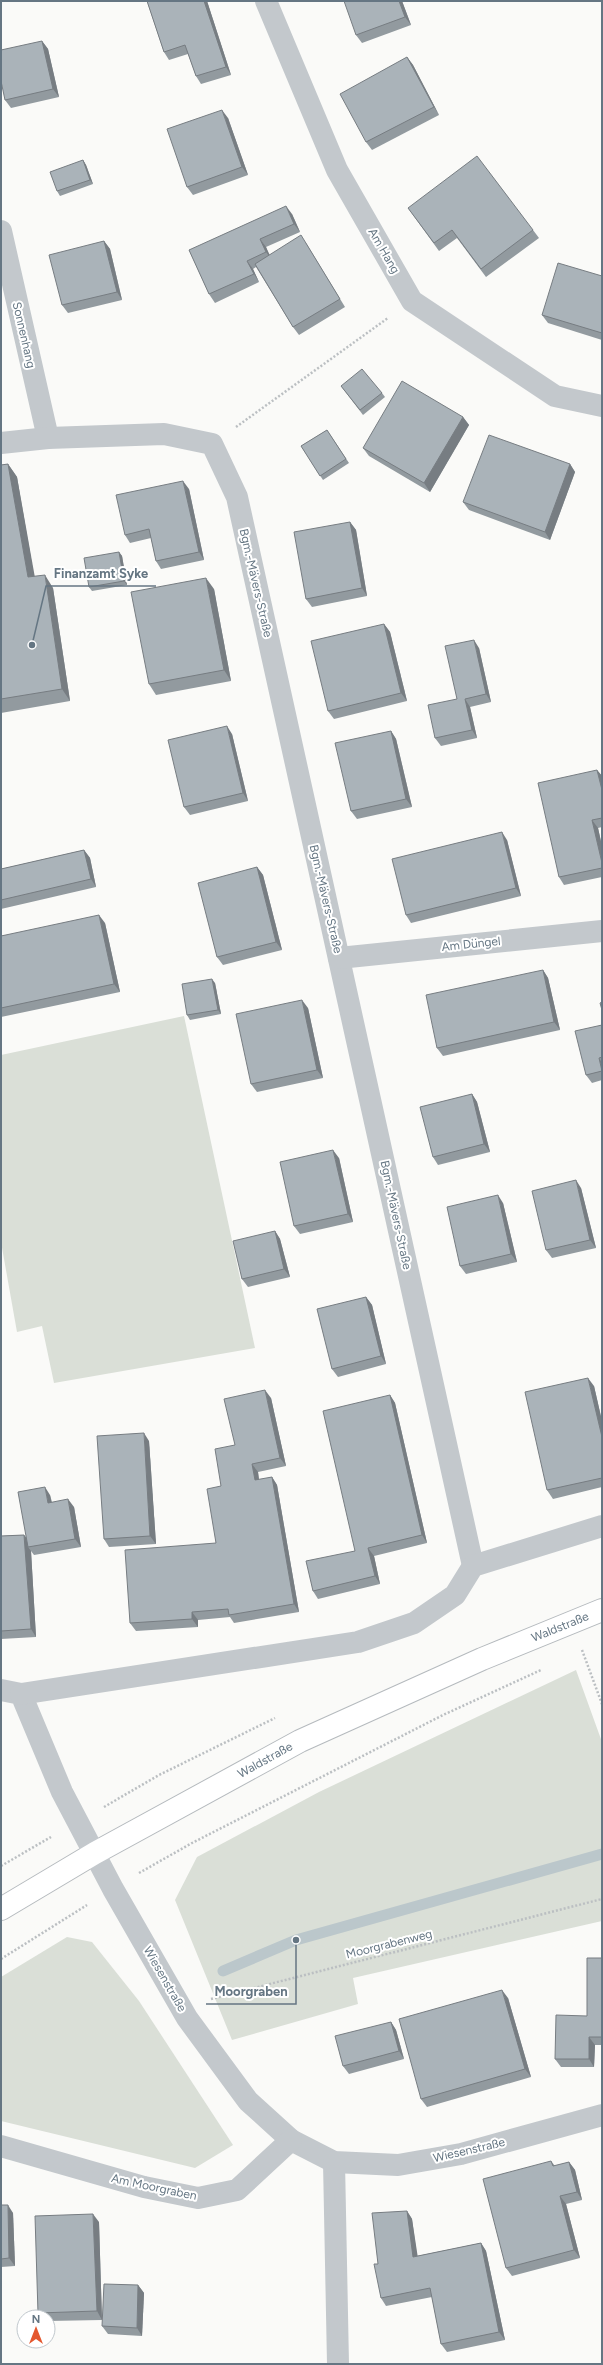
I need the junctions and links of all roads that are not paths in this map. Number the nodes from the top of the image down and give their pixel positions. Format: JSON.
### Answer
{"nodes":[{"id":1,"x":266,"y":1,"type":"edge"},
{"id":2,"x":1,"y":231,"type":"edge"},
{"id":3,"x":602,"y":406,"type":"edge"},
{"id":4,"x":48,"y":438,"type":"junction"},
{"id":5,"x":1,"y":443,"type":"edge"},
{"id":6,"x":602,"y":931,"type":"edge"},
{"id":7,"x":339,"y":958,"type":"junction"},
{"id":8,"x":602,"y":1526,"type":"edge"},
{"id":9,"x":473,"y":1566,"type":"junction"},
{"id":10,"x":602,"y":1610,"type":"edge"},
{"id":11,"x":11,"y":1692,"type":"edge"},
{"id":12,"x":95,"y":1853,"type":"junction"},
{"id":13,"x":1,"y":1909,"type":"edge"},
{"id":14,"x":602,"y":2115,"type":"edge"},
{"id":15,"x":291,"y":2140,"type":"junction"},
{"id":16,"x":1,"y":2146,"type":"edge"},
{"id":17,"x":334,"y":2162,"type":"junction"},
{"id":18,"x":338,"y":2364,"type":"edge"}],
"edges":[{"from":1,"to":3,"type":"street","name":"Am Hang"},
{"from":2,"to":4,"type":"street","name":"Sonnenhang"},
{"from":4,"to":5,"type":"street"},
{"from":4,"to":7,"type":"street","name":"Bgm.-Mävers-Straße"},
{"from":6,"to":7,"type":"street","name":"Am Düngel"},
{"from":7,"to":9,"type":"street","name":"Bgm.-Mävers-Straße"},
{"from":8,"to":9,"type":"street"},
{"from":9,"to":11,"type":"street"},
{"from":10,"to":12,"type":"main road","name":"Waldstraße"},
{"from":11,"to":12,"type":"street"},
{"from":12,"to":13,"type":"main road"},
{"from":12,"to":15,"type":"street","name":"Wiesenstraße"},
{"from":14,"to":17,"type":"street","name":"Wiesenstraße"},
{"from":15,"to":16,"type":"street","name":"Am Moorgraben"},
{"from":15,"to":17,"type":"street","name":"Wiesenstraße"},
{"from":17,"to":18,"type":"street"}]}
